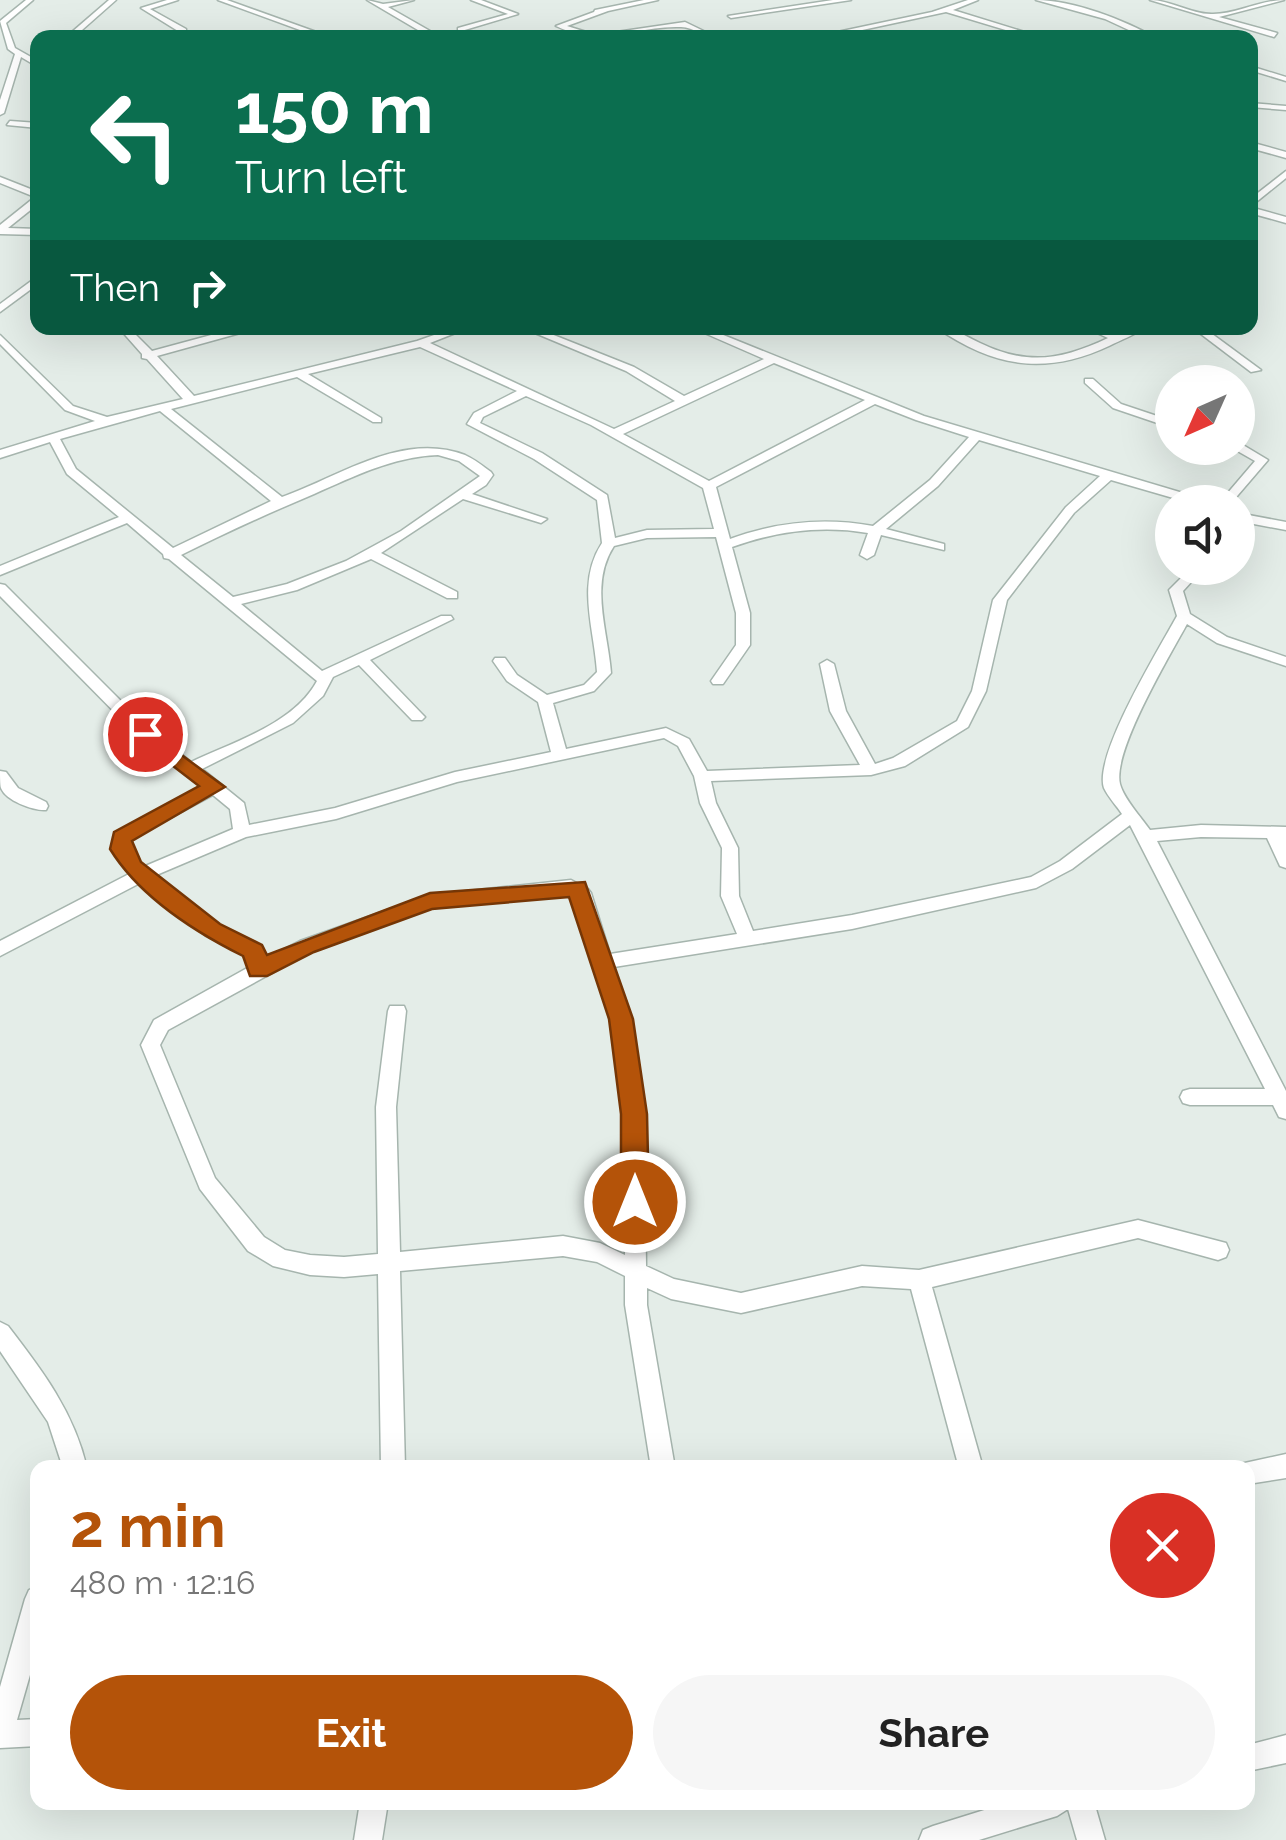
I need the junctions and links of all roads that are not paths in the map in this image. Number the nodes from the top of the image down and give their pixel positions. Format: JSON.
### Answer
{"nodes":[{"id":1,"x":30,"y":0,"type":"edge"},
{"id":2,"x":113,"y":0,"type":"edge"},
{"id":3,"x":174,"y":0,"type":"edge"},
{"id":4,"x":221,"y":0,"type":"edge"},
{"id":5,"x":370,"y":0,"type":"edge"},
{"id":6,"x":411,"y":0,"type":"edge"},
{"id":7,"x":474,"y":0,"type":"edge"},
{"id":8,"x":655,"y":0,"type":"edge"},
{"id":9,"x":842,"y":0,"type":"edge"},
{"id":10,"x":976,"y":0,"type":"edge"},
{"id":11,"x":1040,"y":0,"type":"edge"},
{"id":12,"x":1152,"y":0,"type":"edge"},
{"id":13,"x":1242,"y":0,"type":"edge"},
{"id":14,"x":1282,"y":0,"type":"edge"},
{"id":15,"x":932,"y":2,"type":"edge"},
{"id":16,"x":1261,"y":4,"type":"junction"},
{"id":17,"x":386,"y":6,"type":"junction"},
{"id":18,"x":947,"y":9,"type":"junction"},
{"id":19,"x":731,"y":16,"type":"dead end"},
{"id":20,"x":1212,"y":17,"type":"junction"},
{"id":21,"x":1,"y":22,"type":"edge"},
{"id":22,"x":858,"y":28,"type":"junction"},
{"id":23,"x":77,"y":30,"type":"edge"},
{"id":24,"x":180,"y":30,"type":"edge"},
{"id":25,"x":304,"y":30,"type":"edge"},
{"id":26,"x":426,"y":30,"type":"edge"},
{"id":27,"x":461,"y":30,"type":"dead end"},
{"id":28,"x":573,"y":30,"type":"edge"},
{"id":29,"x":644,"y":30,"type":"edge"},
{"id":30,"x":698,"y":30,"type":"edge"},
{"id":31,"x":849,"y":30,"type":"edge"},
{"id":32,"x":865,"y":30,"type":"edge"},
{"id":33,"x":1016,"y":30,"type":"edge"},
{"id":34,"x":1132,"y":30,"type":"edge"},
{"id":35,"x":1248,"y":30,"type":"edge"},
{"id":36,"x":1286,"y":32,"type":"edge"},
{"id":37,"x":1258,"y":34,"type":"edge"},
{"id":38,"x":1275,"y":40,"type":"junction"},
{"id":39,"x":1258,"y":41,"type":"edge"},
{"id":40,"x":18,"y":54,"type":"junction"},
{"id":41,"x":30,"y":59,"type":"edge"},
{"id":42,"x":30,"y":63,"type":"edge"},
{"id":43,"x":14,"y":67,"type":"junction"},
{"id":44,"x":1258,"y":70,"type":"edge"},
{"id":45,"x":1286,"y":79,"type":"edge"},
{"id":46,"x":1,"y":98,"type":"edge"},
{"id":47,"x":1258,"y":106,"type":"edge"},
{"id":48,"x":1286,"y":108,"type":"edge"},
{"id":49,"x":0,"y":113,"type":"edge"},
{"id":50,"x":10,"y":123,"type":"dead end"},
{"id":51,"x":30,"y":125,"type":"edge"},
{"id":52,"x":1258,"y":147,"type":"edge"},
{"id":53,"x":1286,"y":155,"type":"edge"},
{"id":54,"x":1286,"y":174,"type":"edge"},
{"id":55,"x":0,"y":180,"type":"edge"},
{"id":56,"x":30,"y":193,"type":"edge"},
{"id":57,"x":1258,"y":200,"type":"edge"},
{"id":58,"x":30,"y":204,"type":"edge"},
{"id":59,"x":1258,"y":210,"type":"edge"},
{"id":60,"x":1286,"y":220,"type":"edge"},
{"id":61,"x":0,"y":230,"type":"edge"},
{"id":62,"x":30,"y":232,"type":"edge"},
{"id":63,"x":30,"y":285,"type":"edge"},
{"id":64,"x":0,"y":309,"type":"edge"},
{"id":65,"x":130,"y":335,"type":"edge"},
{"id":66,"x":222,"y":335,"type":"edge"},
{"id":67,"x":439,"y":335,"type":"edge"},
{"id":68,"x":545,"y":335,"type":"edge"},
{"id":69,"x":716,"y":335,"type":"edge"},
{"id":70,"x":957,"y":335,"type":"edge"},
{"id":71,"x":1108,"y":335,"type":"edge"},
{"id":72,"x":1123,"y":335,"type":"edge"},
{"id":73,"x":1208,"y":335,"type":"edge"},
{"id":74,"x":0,"y":338,"type":"edge"},
{"id":75,"x":1116,"y":338,"type":"junction"},
{"id":76,"x":421,"y":343,"type":"junction"},
{"id":77,"x":146,"y":356,"type":"junction"},
{"id":78,"x":775,"y":358,"type":"junction"},
{"id":79,"x":1248,"y":365,"type":"edge"},
{"id":80,"x":300,"y":374,"type":"junction"},
{"id":81,"x":1089,"y":382,"type":"dead end"},
{"id":82,"x":527,"y":391,"type":"junction"},
{"id":83,"x":192,"y":401,"type":"junction"},
{"id":84,"x":684,"y":401,"type":"junction"},
{"id":85,"x":872,"y":401,"type":"junction"},
{"id":86,"x":163,"y":408,"type":"junction"},
{"id":87,"x":1155,"y":419,"type":"edge"},
{"id":88,"x":376,"y":420,"type":"dead end"},
{"id":89,"x":107,"y":421,"type":"junction"},
{"id":90,"x":613,"y":434,"type":"junction"},
{"id":91,"x":975,"y":436,"type":"junction"},
{"id":92,"x":53,"y":437,"type":"junction"},
{"id":93,"x":0,"y":439,"type":"edge"},
{"id":94,"x":25,"y":446,"type":"junction"},
{"id":95,"x":0,"y":454,"type":"edge"},
{"id":96,"x":1255,"y":456,"type":"edge"},
{"id":97,"x":1108,"y":476,"type":"junction"},
{"id":98,"x":1241,"y":485,"type":"edge"},
{"id":99,"x":709,"y":486,"type":"junction"},
{"id":100,"x":1155,"y":489,"type":"edge"},
{"id":101,"x":462,"y":494,"type":"junction"},
{"id":102,"x":280,"y":502,"type":"junction"},
{"id":103,"x":126,"y":519,"type":"junction"},
{"id":104,"x":541,"y":519,"type":"dead end"},
{"id":105,"x":1255,"y":520,"type":"edge"},
{"id":106,"x":1286,"y":526,"type":"edge"},
{"id":107,"x":876,"y":530,"type":"junction"},
{"id":108,"x":724,"y":539,"type":"junction"},
{"id":109,"x":609,"y":543,"type":"junction"},
{"id":110,"x":939,"y":546,"type":"dead end"},
{"id":111,"x":372,"y":554,"type":"junction"},
{"id":112,"x":169,"y":555,"type":"junction"},
{"id":113,"x":867,"y":555,"type":"dead end"},
{"id":114,"x":0,"y":571,"type":"edge"},
{"id":115,"x":1181,"y":585,"type":"edge"},
{"id":116,"x":0,"y":588,"type":"edge"},
{"id":117,"x":452,"y":596,"type":"dead end"},
{"id":118,"x":230,"y":602,"type":"junction"},
{"id":119,"x":1184,"y":616,"type":"junction"},
{"id":120,"x":446,"y":619,"type":"dead end"},
{"id":121,"x":363,"y":661,"type":"junction"},
{"id":122,"x":500,"y":661,"type":"dead end"},
{"id":123,"x":1286,"y":662,"type":"edge"},
{"id":124,"x":827,"y":664,"type":"dead end"},
{"id":125,"x":326,"y":678,"type":"junction"},
{"id":126,"x":718,"y":681,"type":"dead end"},
{"id":127,"x":545,"y":700,"type":"junction"},
{"id":128,"x":417,"y":717,"type":"dead end"},
{"id":129,"x":560,"y":754,"type":"junction"},
{"id":130,"x":189,"y":769,"type":"junction"},
{"id":131,"x":870,"y":770,"type":"junction"},
{"id":132,"x":0,"y":776,"type":"edge"},
{"id":133,"x":702,"y":776,"type":"junction"},
{"id":134,"x":214,"y":787,"type":"junction"},
{"id":135,"x":40,"y":806,"type":"dead end"},
{"id":136,"x":1130,"y":816,"type":"junction"},
{"id":137,"x":242,"y":832,"type":"junction"},
{"id":138,"x":1280,"y":834,"type":"edge"},
{"id":139,"x":1146,"y":836,"type":"junction"},
{"id":140,"x":1286,"y":862,"type":"edge"},
{"id":141,"x":142,"y":874,"type":"junction"},
{"id":142,"x":748,"y":940,"type":"junction"},
{"id":143,"x":0,"y":949,"type":"edge"},
{"id":144,"x":602,"y":962,"type":"junction"},
{"id":145,"x":259,"y":970,"type":"junction"},
{"id":146,"x":397,"y":1011,"type":"dead end"},
{"id":147,"x":1190,"y":1097,"type":"dead end"},
{"id":148,"x":1282,"y":1104,"type":"edge"},
{"id":149,"x":1218,"y":1250,"type":"dead end"},
{"id":150,"x":392,"y":1264,"type":"junction"},
{"id":151,"x":637,"y":1274,"type":"junction"},
{"id":152,"x":919,"y":1280,"type":"junction"},
{"id":153,"x":0,"y":1333,"type":"edge"},
{"id":154,"x":72,"y":1460,"type":"edge"},
{"id":155,"x":393,"y":1460,"type":"edge"},
{"id":156,"x":662,"y":1460,"type":"edge"},
{"id":157,"x":969,"y":1460,"type":"edge"},
{"id":158,"x":1286,"y":1466,"type":"edge"},
{"id":159,"x":1255,"y":1471,"type":"edge"},
{"id":160,"x":30,"y":1627,"type":"edge"},
{"id":161,"x":30,"y":1732,"type":"edge"},
{"id":162,"x":0,"y":1734,"type":"edge"},
{"id":163,"x":1286,"y":1749,"type":"edge"},
{"id":164,"x":1255,"y":1756,"type":"edge"},
{"id":165,"x":373,"y":1810,"type":"edge"},
{"id":166,"x":1032,"y":1810,"type":"edge"},
{"id":167,"x":1083,"y":1810,"type":"edge"},
{"id":168,"x":368,"y":1840,"type":"edge"},
{"id":169,"x":933,"y":1840,"type":"edge"},
{"id":170,"x":1092,"y":1840,"type":"edge"}],
"edges":[{"from":1,"to":21,"type":"street"},
{"from":2,"to":23,"type":"street"},
{"from":3,"to":24,"type":"street"},
{"from":4,"to":25,"type":"street"},
{"from":5,"to":17,"type":"street"},
{"from":6,"to":17,"type":"street"},
{"from":7,"to":27,"type":"street"},
{"from":8,"to":28,"type":"street"},
{"from":9,"to":19,"type":"street"},
{"from":10,"to":18,"type":"street"},
{"from":11,"to":34,"type":"street"},
{"from":12,"to":20,"type":"street"},
{"from":13,"to":16,"type":"street"},
{"from":14,"to":16,"type":"street"},
{"from":15,"to":18,"type":"street"},
{"from":16,"to":20,"type":"street"},
{"from":17,"to":26,"type":"street"},
{"from":18,"to":22,"type":"street"},
{"from":18,"to":33,"type":"street"},
{"from":20,"to":35,"type":"street"},
{"from":21,"to":40,"type":"street"},
{"from":22,"to":31,"type":"street"},
{"from":22,"to":32,"type":"street"},
{"from":29,"to":30,"type":"street"},
{"from":36,"to":38,"type":"street"},
{"from":37,"to":38,"type":"street"},
{"from":38,"to":39,"type":"street"},
{"from":40,"to":41,"type":"street"},
{"from":40,"to":43,"type":"street"},
{"from":42,"to":43,"type":"street"},
{"from":43,"to":46,"type":"street"},
{"from":44,"to":45,"type":"street"},
{"from":46,"to":49,"type":"street"},
{"from":47,"to":48,"type":"street"},
{"from":50,"to":51,"type":"street"},
{"from":52,"to":53,"type":"street"},
{"from":54,"to":57,"type":"street"},
{"from":55,"to":56,"type":"street"},
{"from":58,"to":61,"type":"street"},
{"from":59,"to":60,"type":"street"},
{"from":61,"to":62,"type":"street"},
{"from":63,"to":64,"type":"street"},
{"from":65,"to":77,"type":"street"},
{"from":66,"to":77,"type":"street"},
{"from":67,"to":76,"type":"street"},
{"from":68,"to":84,"type":"street"},
{"from":69,"to":78,"type":"street"},
{"from":70,"to":75,"type":"street"},
{"from":71,"to":75,"type":"street"},
{"from":72,"to":75,"type":"street"},
{"from":73,"to":79,"type":"street"},
{"from":74,"to":89,"type":"street"},
{"from":76,"to":80,"type":"street"},
{"from":76,"to":82,"type":"street"},
{"from":77,"to":83,"type":"street"},
{"from":78,"to":84,"type":"street"},
{"from":78,"to":85,"type":"street"},
{"from":80,"to":83,"type":"street"},
{"from":80,"to":88,"type":"street"},
{"from":81,"to":87,"type":"street"},
{"from":82,"to":90,"type":"street"},
{"from":82,"to":109,"type":"street"},
{"from":83,"to":86,"type":"street"},
{"from":84,"to":90,"type":"street"},
{"from":85,"to":91,"type":"street"},
{"from":85,"to":99,"type":"street"},
{"from":86,"to":89,"type":"street"},
{"from":86,"to":102,"type":"street"},
{"from":89,"to":92,"type":"street"},
{"from":90,"to":99,"type":"street"},
{"from":91,"to":97,"type":"street"},
{"from":91,"to":107,"type":"street"},
{"from":92,"to":94,"type":"street"},
{"from":92,"to":103,"type":"street"},
{"from":93,"to":94,"type":"street"},
{"from":94,"to":95,"type":"street"},
{"from":96,"to":98,"type":"street"},
{"from":97,"to":100,"type":"street"},
{"from":97,"to":131,"type":"street"},
{"from":99,"to":108,"type":"street"},
{"from":101,"to":102,"type":"street"},
{"from":101,"to":104,"type":"street"},
{"from":101,"to":111,"type":"street"},
{"from":102,"to":112,"type":"street"},
{"from":103,"to":112,"type":"street"},
{"from":103,"to":114,"type":"street"},
{"from":105,"to":106,"type":"street"},
{"from":107,"to":108,"type":"street"},
{"from":107,"to":110,"type":"street"},
{"from":107,"to":113,"type":"street"},
{"from":108,"to":109,"type":"street"},
{"from":108,"to":126,"type":"street"},
{"from":109,"to":127,"type":"street"},
{"from":111,"to":117,"type":"street"},
{"from":111,"to":118,"type":"street"},
{"from":112,"to":118,"type":"street"},
{"from":115,"to":119,"type":"street"},
{"from":116,"to":130,"type":"street"},
{"from":118,"to":125,"type":"street"},
{"from":119,"to":123,"type":"street"},
{"from":119,"to":136,"type":"street"},
{"from":120,"to":121,"type":"street"},
{"from":121,"to":125,"type":"street"},
{"from":121,"to":128,"type":"street"},
{"from":122,"to":127,"type":"street"},
{"from":124,"to":131,"type":"street"},
{"from":125,"to":130,"type":"street"},
{"from":127,"to":129,"type":"street"},
{"from":129,"to":133,"type":"street"},
{"from":129,"to":137,"type":"street"},
{"from":130,"to":134,"type":"street"},
{"from":131,"to":133,"type":"street"},
{"from":132,"to":135,"type":"street"},
{"from":133,"to":142,"type":"street"},
{"from":134,"to":137,"type":"street"},
{"from":134,"to":141,"type":"street"},
{"from":136,"to":139,"type":"street"},
{"from":136,"to":142,"type":"street"},
{"from":137,"to":141,"type":"street"},
{"from":138,"to":139,"type":"street"},
{"from":138,"to":140,"type":"street"},
{"from":139,"to":148,"type":"street"},
{"from":141,"to":143,"type":"street"},
{"from":141,"to":145,"type":"street"},
{"from":142,"to":144,"type":"street"},
{"from":144,"to":145,"type":"street"},
{"from":144,"to":151,"type":"street"},
{"from":145,"to":150,"type":"street"},
{"from":146,"to":150,"type":"street"},
{"from":147,"to":148,"type":"street"},
{"from":149,"to":152,"type":"street"},
{"from":150,"to":151,"type":"street"},
{"from":150,"to":155,"type":"street"},
{"from":151,"to":152,"type":"street"},
{"from":151,"to":156,"type":"street"},
{"from":152,"to":157,"type":"street"},
{"from":153,"to":154,"type":"street"},
{"from":158,"to":159,"type":"street"},
{"from":160,"to":162,"type":"street"},
{"from":161,"to":162,"type":"street"},
{"from":163,"to":164,"type":"street"},
{"from":165,"to":168,"type":"street"},
{"from":166,"to":169,"type":"street"},
{"from":167,"to":170,"type":"street"}]}
